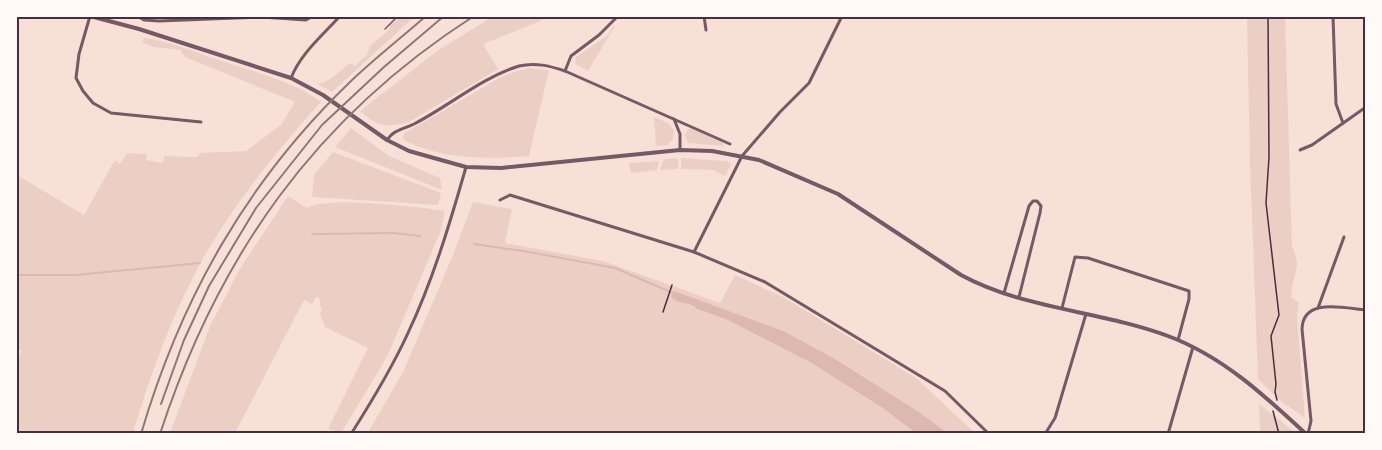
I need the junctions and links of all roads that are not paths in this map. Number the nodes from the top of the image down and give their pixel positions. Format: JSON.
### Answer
{"nodes":[{"id":1,"x":90,"y":16,"type":"edge"},
{"id":2,"x":137,"y":16,"type":"edge"},
{"id":3,"x":313,"y":16,"type":"edge"},
{"id":4,"x":340,"y":16,"type":"edge"},
{"id":5,"x":398,"y":16,"type":"edge"},
{"id":6,"x":618,"y":16,"type":"edge"},
{"id":7,"x":704,"y":16,"type":"edge"},
{"id":8,"x":842,"y":16,"type":"edge"},
{"id":9,"x":1334,"y":16,"type":"edge"},
{"id":10,"x":385,"y":29,"type":"dead end"},
{"id":11,"x":706,"y":30,"type":"dead end"},
{"id":12,"x":565,"y":70,"type":"junction"},
{"id":13,"x":291,"y":78,"type":"junction"},
{"id":14,"x":1365,"y":107,"type":"edge"},
{"id":15,"x":674,"y":118,"type":"junction"},
{"id":16,"x":201,"y":122,"type":"dead end"},
{"id":17,"x":1343,"y":123,"type":"junction"},
{"id":18,"x":387,"y":140,"type":"junction"},
{"id":19,"x":730,"y":144,"type":"dead end"},
{"id":20,"x":680,"y":150,"type":"junction"},
{"id":21,"x":1300,"y":150,"type":"dead end"},
{"id":22,"x":742,"y":156,"type":"junction"},
{"id":23,"x":466,"y":167,"type":"junction"},
{"id":24,"x":500,"y":200,"type":"dead end"},
{"id":25,"x":1344,"y":237,"type":"dead end"},
{"id":26,"x":694,"y":252,"type":"junction"},
{"id":27,"x":1004,"y":293,"type":"junction"},
{"id":28,"x":1019,"y":297,"type":"junction"},
{"id":29,"x":1062,"y":308,"type":"junction"},
{"id":30,"x":1318,"y":308,"type":"junction"},
{"id":31,"x":1365,"y":310,"type":"edge"},
{"id":32,"x":1086,"y":314,"type":"junction"},
{"id":33,"x":1178,"y":340,"type":"junction"},
{"id":34,"x":1193,"y":347,"type":"junction"},
{"id":35,"x":351,"y":434,"type":"edge"},
{"id":36,"x":989,"y":434,"type":"edge"},
{"id":37,"x":1045,"y":434,"type":"edge"},
{"id":38,"x":1168,"y":434,"type":"edge"},
{"id":39,"x":1307,"y":434,"type":"edge"}],
"edges":[{"from":1,"to":13,"type":"street"},
{"from":1,"to":16,"type":"street"},
{"from":2,"to":3,"type":"street"},
{"from":4,"to":13,"type":"street"},
{"from":5,"to":10,"type":"lane"},
{"from":6,"to":12,"type":"street"},
{"from":7,"to":11,"type":"street"},
{"from":8,"to":22,"type":"street"},
{"from":9,"to":17,"type":"street"},
{"from":12,"to":15,"type":"street"},
{"from":12,"to":18,"type":"street"},
{"from":13,"to":18,"type":"street"},
{"from":14,"to":17,"type":"street"},
{"from":15,"to":19,"type":"street"},
{"from":15,"to":20,"type":"street"},
{"from":17,"to":21,"type":"street"},
{"from":18,"to":23,"type":"street"},
{"from":20,"to":22,"type":"street"},
{"from":20,"to":23,"type":"street"},
{"from":22,"to":26,"type":"street"},
{"from":22,"to":27,"type":"street"},
{"from":23,"to":35,"type":"street"},
{"from":24,"to":26,"type":"street"},
{"from":25,"to":30,"type":"street"},
{"from":26,"to":36,"type":"street"},
{"from":27,"to":28,"type":"street"},
{"from":27,"to":28,"type":"street"},
{"from":28,"to":29,"type":"street"},
{"from":29,"to":32,"type":"street"},
{"from":29,"to":33,"type":"street"},
{"from":30,"to":31,"type":"street"},
{"from":30,"to":39,"type":"street"},
{"from":32,"to":33,"type":"street"},
{"from":32,"to":37,"type":"street"},
{"from":33,"to":34,"type":"street"},
{"from":34,"to":38,"type":"street"},
{"from":34,"to":39,"type":"street"}]}
